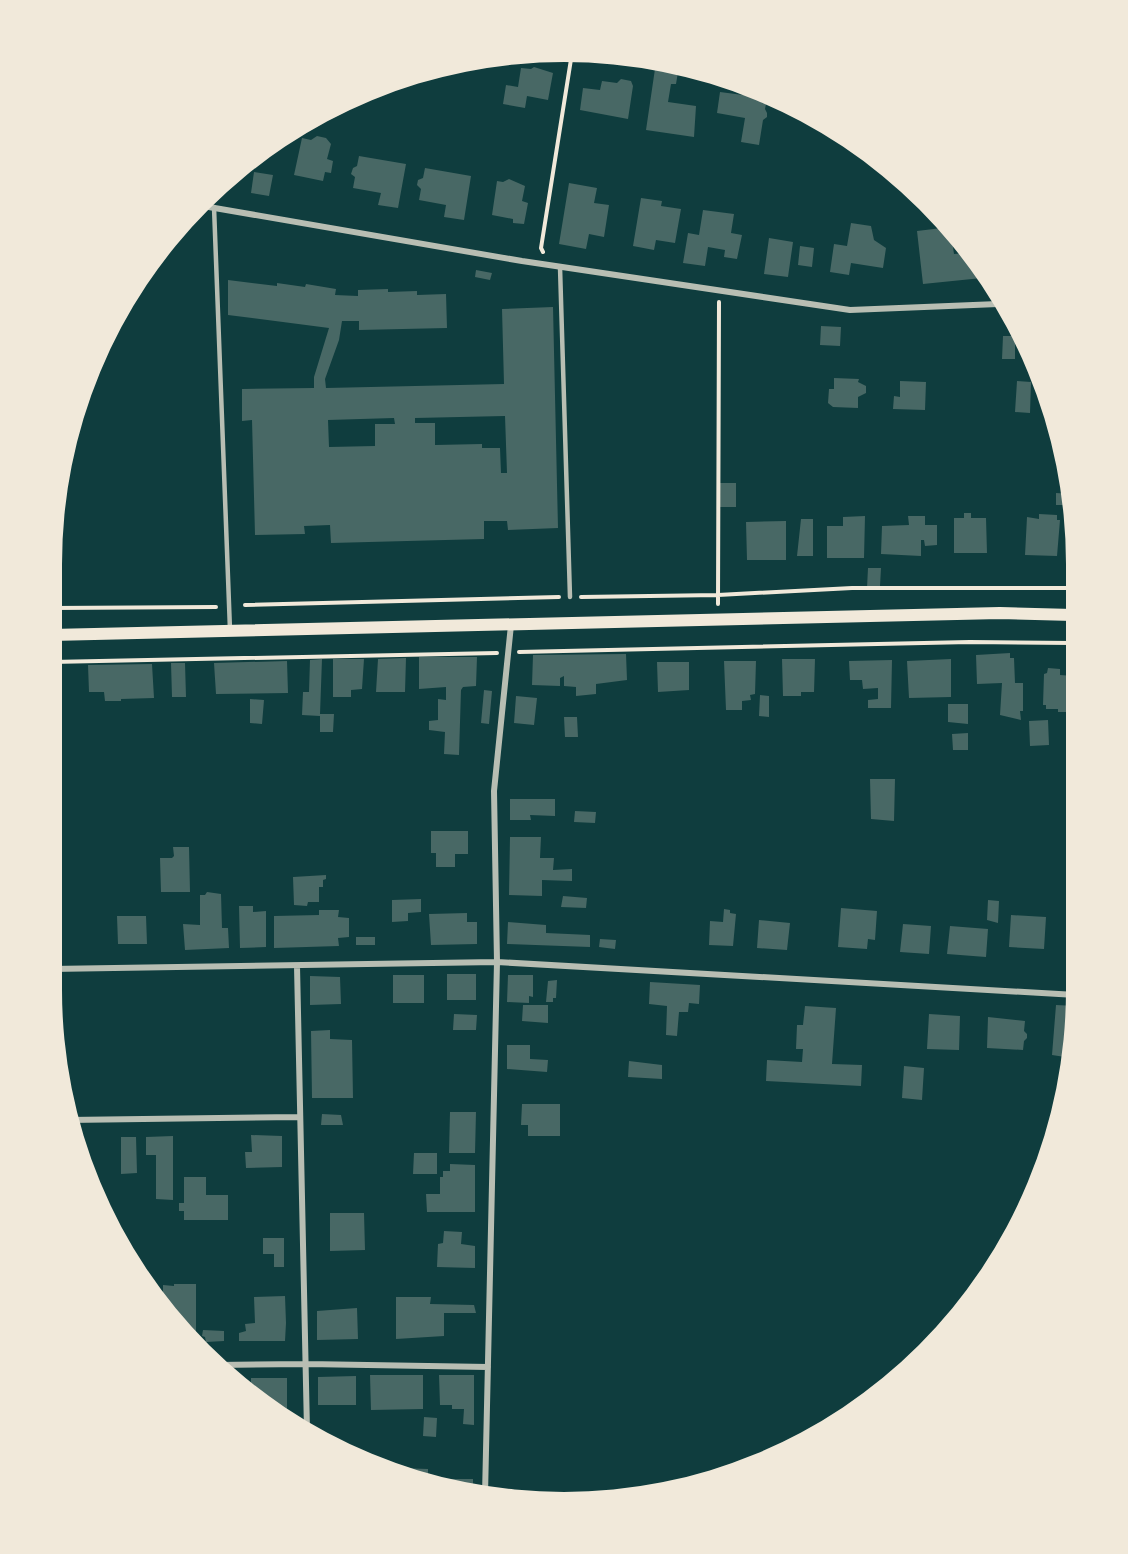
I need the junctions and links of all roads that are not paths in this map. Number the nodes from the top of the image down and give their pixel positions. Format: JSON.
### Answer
{"nodes":[{"id":1,"x":214,"y":207,"type":"joint"},
{"id":2,"x":560,"y":267,"type":"junction"},
{"id":3,"x":994,"y":304,"type":"edge"},
{"id":4,"x":570,"y":597,"type":"road end"},
{"id":5,"x":1066,"y":615,"type":"edge"},
{"id":6,"x":511,"y":624,"type":"junction"},
{"id":7,"x":230,"y":631,"type":"junction"},
{"id":8,"x":62,"y":635,"type":"edge"},
{"id":9,"x":497,"y":962,"type":"junction"},
{"id":10,"x":297,"y":966,"type":"junction"},
{"id":11,"x":62,"y":969,"type":"edge"},
{"id":12,"x":1066,"y":994,"type":"edge"},
{"id":13,"x":299,"y":1117,"type":"junction"},
{"id":14,"x":79,"y":1120,"type":"edge"},
{"id":15,"x":307,"y":1364,"type":"junction"},
{"id":16,"x":230,"y":1365,"type":"edge"},
{"id":17,"x":488,"y":1367,"type":"junction"},
{"id":18,"x":307,"y":1421,"type":"edge"},
{"id":19,"x":485,"y":1486,"type":"edge"}],
"edges":[{"from":1,"to":2,"type":"street"},
{"from":1,"to":7,"type":"lane"},
{"from":2,"to":3,"type":"street"},
{"from":2,"to":4,"type":"lane"},
{"from":5,"to":6,"type":"main road"},
{"from":6,"to":7,"type":"main road"},
{"from":6,"to":9,"type":"street"},
{"from":7,"to":8,"type":"main road"},
{"from":9,"to":10,"type":"street"},
{"from":9,"to":12,"type":"street"},
{"from":9,"to":17,"type":"street"},
{"from":10,"to":11,"type":"street"},
{"from":10,"to":13,"type":"street"},
{"from":13,"to":14,"type":"street"},
{"from":13,"to":15,"type":"street"},
{"from":15,"to":16,"type":"street"},
{"from":15,"to":17,"type":"street"},
{"from":15,"to":18,"type":"street"},
{"from":17,"to":19,"type":"street"}]}
